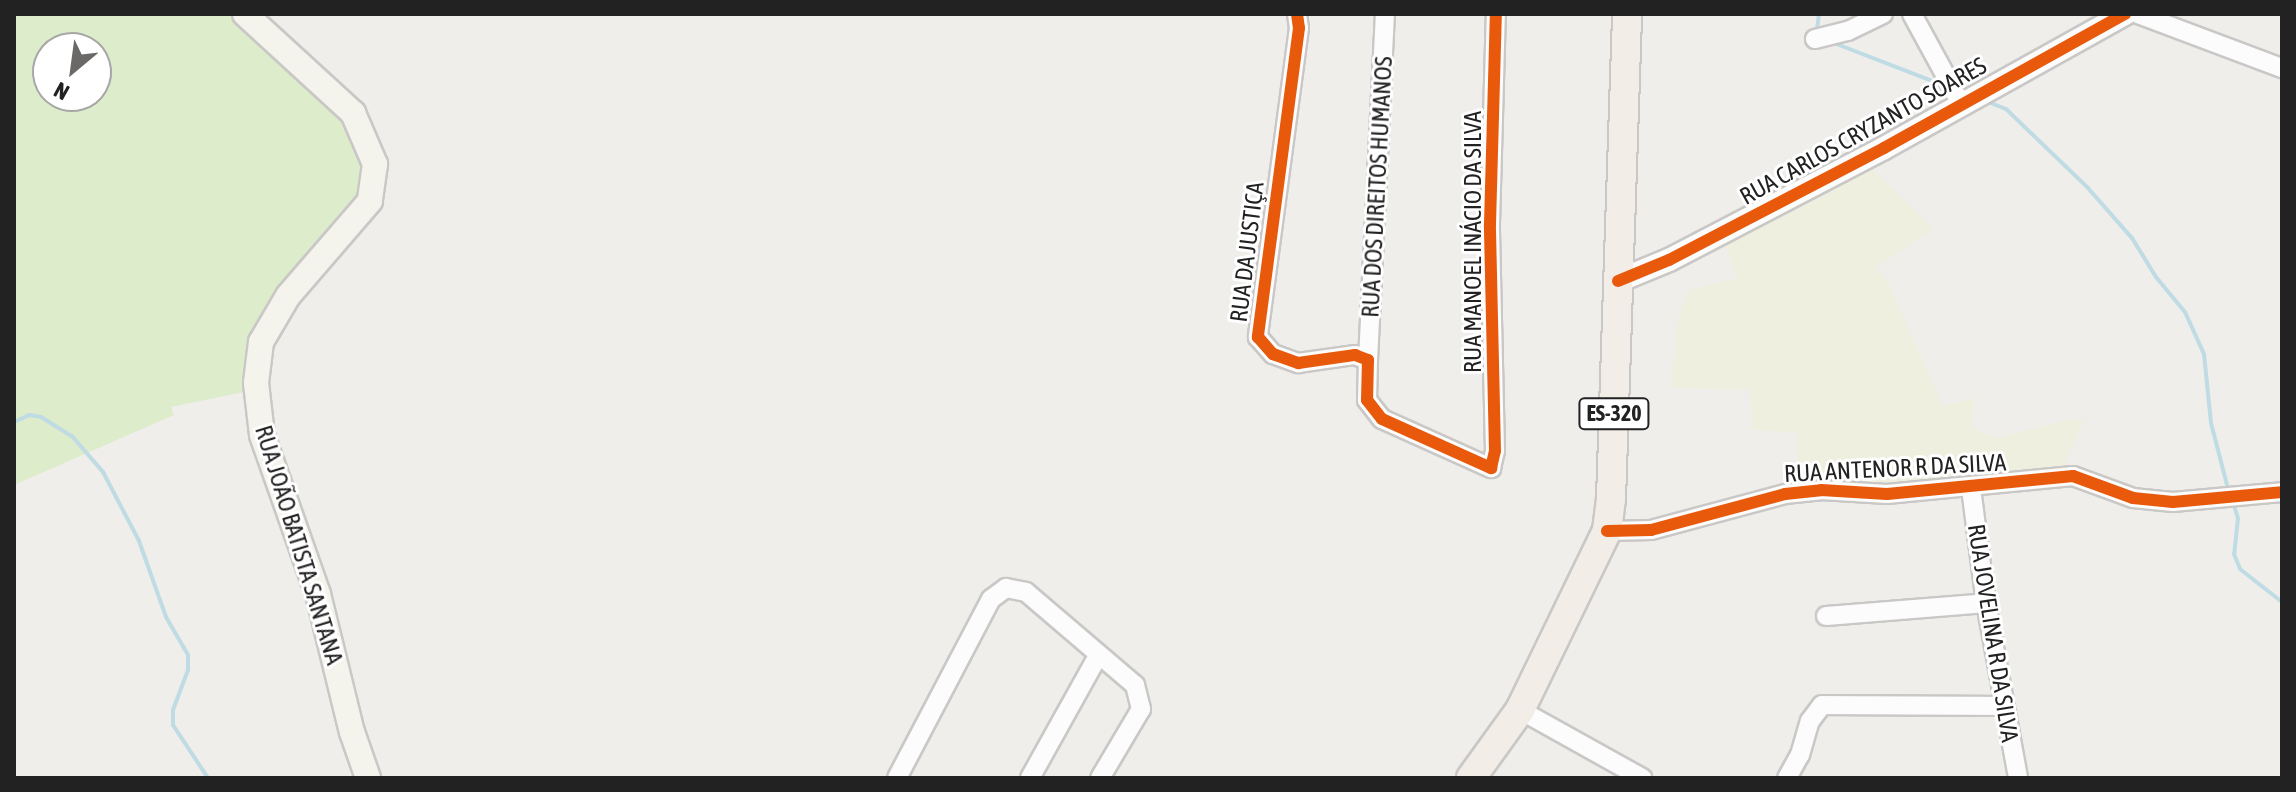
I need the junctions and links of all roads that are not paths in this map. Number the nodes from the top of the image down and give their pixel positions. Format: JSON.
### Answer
{"nodes":[{"id":1,"x":245,"y":14,"type":"edge"},
{"id":2,"x":1297,"y":14,"type":"edge"},
{"id":3,"x":1385,"y":14,"type":"edge"},
{"id":4,"x":1496,"y":14,"type":"edge"},
{"id":5,"x":1627,"y":14,"type":"edge"},
{"id":6,"x":1883,"y":14,"type":"edge"},
{"id":7,"x":1912,"y":14,"type":"edge"},
{"id":8,"x":2125,"y":14,"type":"edge"},
{"id":9,"x":2138,"y":14,"type":"edge"},
{"id":10,"x":1815,"y":39,"type":"dead end"},
{"id":11,"x":2282,"y":68,"type":"edge"},
{"id":12,"x":1961,"y":104,"type":"junction"},
{"id":13,"x":1618,"y":281,"type":"junction"},
{"id":14,"x":1368,"y":360,"type":"junction"},
{"id":15,"x":1971,"y":488,"type":"junction"},
{"id":16,"x":2282,"y":492,"type":"edge"},
{"id":17,"x":1607,"y":531,"type":"junction"},
{"id":18,"x":1986,"y":603,"type":"junction"},
{"id":19,"x":1826,"y":616,"type":"dead end"},
{"id":20,"x":1098,"y":656,"type":"junction"},
{"id":21,"x":2004,"y":706,"type":"junction"},
{"id":22,"x":1520,"y":710,"type":"junction"},
{"id":23,"x":368,"y":778,"type":"edge"},
{"id":24,"x":897,"y":778,"type":"edge"},
{"id":25,"x":1030,"y":778,"type":"edge"},
{"id":26,"x":1100,"y":778,"type":"edge"},
{"id":27,"x":1471,"y":778,"type":"edge"},
{"id":28,"x":1642,"y":778,"type":"edge"},
{"id":29,"x":1787,"y":778,"type":"edge"},
{"id":30,"x":2018,"y":778,"type":"edge"}],
"edges":[{"from":1,"to":23,"type":"main road","name":"RUA JOÃO BATISTA SANTANA"},
{"from":2,"to":14,"type":"street","name":"RUA DA JUSTIÇA"},
{"from":3,"to":14,"type":"street","name":"RUA DOS DIREITOS HUMANOS"},
{"from":4,"to":14,"type":"street","name":"RUA MANOEL INÁCIO DA SILVA"},
{"from":5,"to":13,"type":"main road","number":"ES-320"},
{"from":6,"to":10,"type":"street"},
{"from":7,"to":12,"type":"street"},
{"from":8,"to":12,"type":"street","name":"RUA CARLOS CRYZANTO SOARES"},
{"from":9,"to":11,"type":"street"},
{"from":12,"to":13,"type":"street","name":"RUA CARLOS CRYZANTO SOARES"},
{"from":13,"to":17,"type":"main road","number":"ES-320"},
{"from":15,"to":16,"type":"street","name":"RUA ANTENOR R DA SILVA"},
{"from":15,"to":17,"type":"street","name":"RUA ANTENOR R DA SILVA"},
{"from":15,"to":18,"type":"street","name":"RUA JOVELINA R DA SILVA"},
{"from":17,"to":22,"type":"main road","number":"ES-320"},
{"from":18,"to":19,"type":"street"},
{"from":18,"to":21,"type":"street","name":"RUA JOVELINA R DA SILVA"},
{"from":20,"to":24,"type":"street"},
{"from":20,"to":25,"type":"street"},
{"from":20,"to":26,"type":"street"},
{"from":21,"to":29,"type":"street"},
{"from":21,"to":30,"type":"street","name":"RUA JOVELINA R DA SILVA"},
{"from":22,"to":27,"type":"main road","number":"ES-320"},
{"from":22,"to":28,"type":"street"}]}
